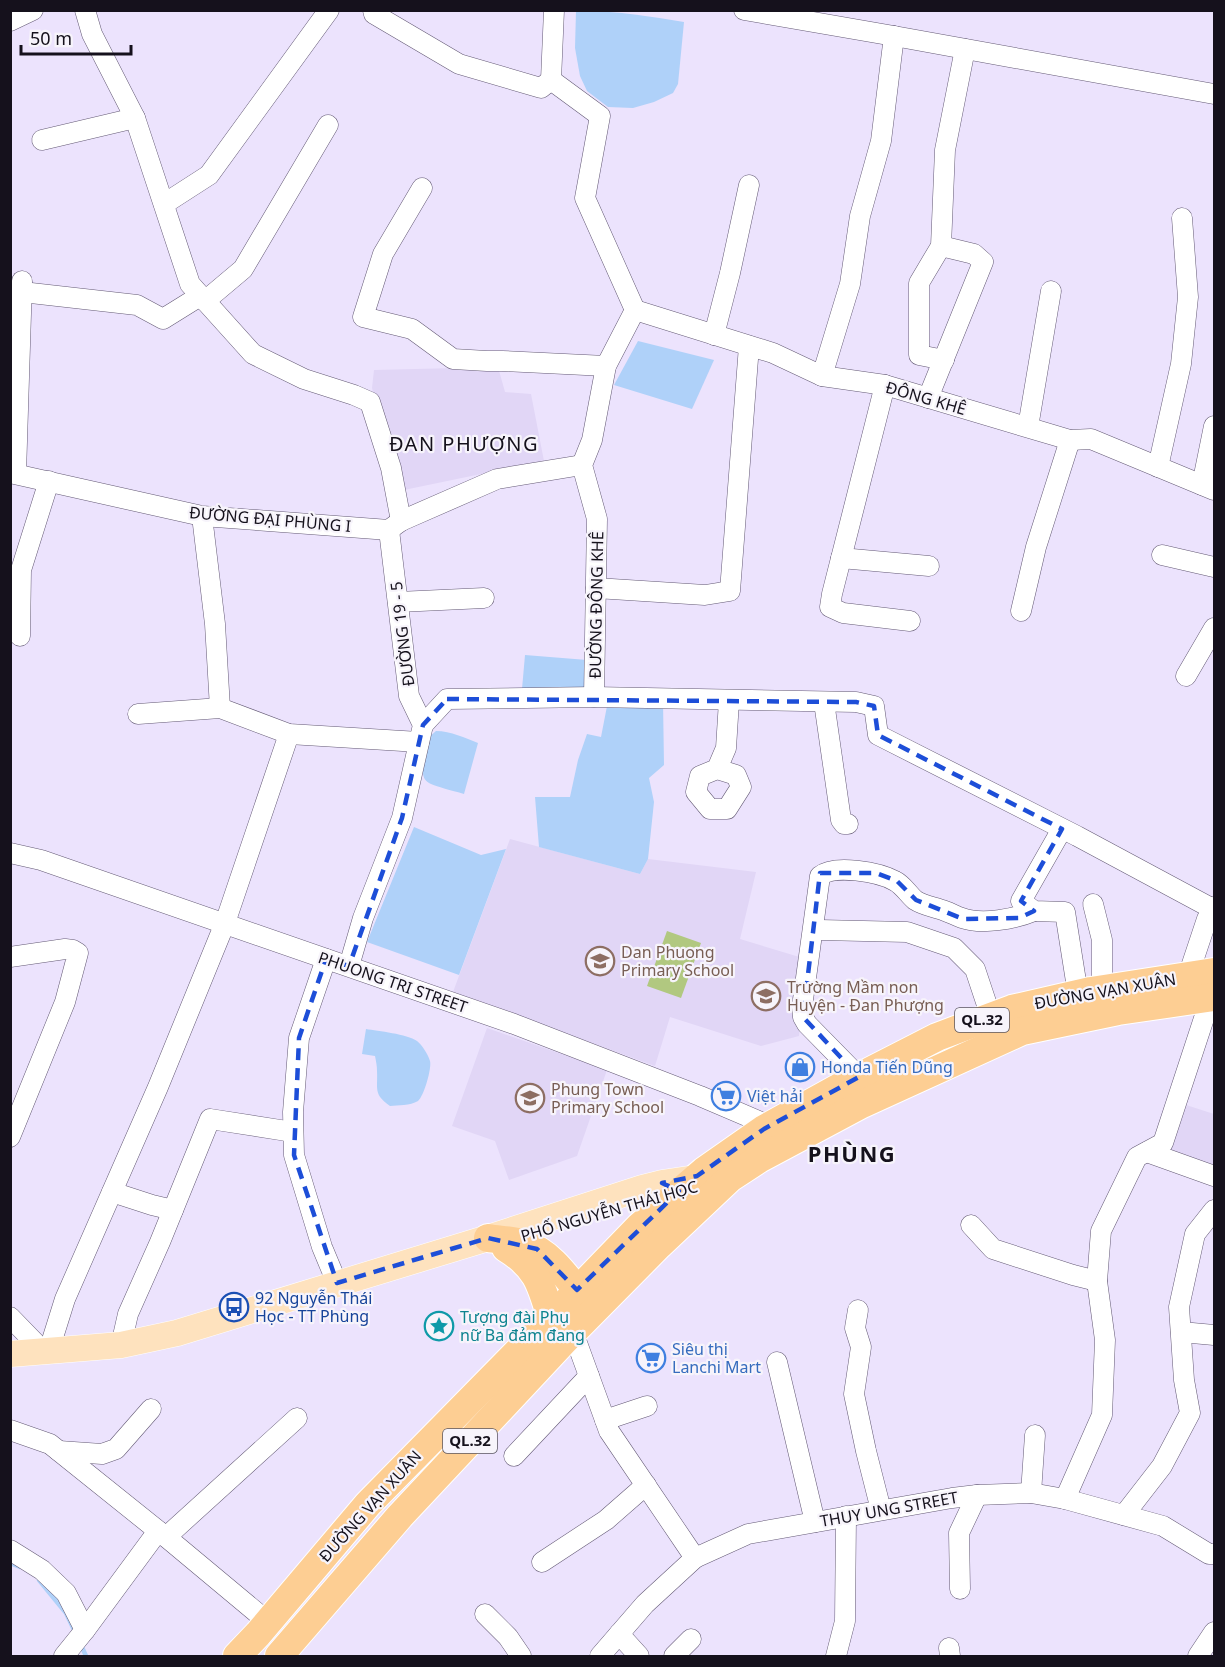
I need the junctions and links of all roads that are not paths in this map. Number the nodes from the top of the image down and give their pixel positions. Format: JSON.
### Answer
{"nodes":[{"id":1,"x":33,"y":10,"type":"edge"},
{"id":2,"x":85,"y":10,"type":"edge"},
{"id":3,"x":329,"y":10,"type":"edge"},
{"id":4,"x":373,"y":10,"type":"edge"},
{"id":5,"x":554,"y":10,"type":"edge"},
{"id":6,"x":744,"y":10,"type":"edge"},
{"id":7,"x":770,"y":13,"type":"edge"},
{"id":8,"x":10,"y":21,"type":"edge"},
{"id":9,"x":894,"y":36,"type":"junction"},
{"id":10,"x":965,"y":49,"type":"junction"},
{"id":11,"x":551,"y":80,"type":"junction"},
{"id":12,"x":1215,"y":94,"type":"edge"},
{"id":13,"x":135,"y":118,"type":"junction"},
{"id":14,"x":328,"y":124,"type":"dead end"},
{"id":15,"x":42,"y":140,"type":"dead end"},
{"id":16,"x":749,"y":185,"type":"dead end"},
{"id":17,"x":422,"y":188,"type":"dead end"},
{"id":18,"x":164,"y":204,"type":"junction"},
{"id":19,"x":1182,"y":218,"type":"dead end"},
{"id":20,"x":941,"y":246,"type":"junction"},
{"id":21,"x":1051,"y":291,"type":"dead end"},
{"id":22,"x":203,"y":298,"type":"junction"},
{"id":23,"x":635,"y":310,"type":"junction"},
{"id":24,"x":714,"y":335,"type":"junction"},
{"id":25,"x":749,"y":346,"type":"junction"},
{"id":26,"x":944,"y":360,"type":"junction"},
{"id":27,"x":606,"y":366,"type":"junction"},
{"id":28,"x":822,"y":376,"type":"junction"},
{"id":29,"x":885,"y":385,"type":"junction"},
{"id":30,"x":928,"y":398,"type":"junction"},
{"id":31,"x":1215,"y":426,"type":"edge"},
{"id":32,"x":1028,"y":427,"type":"junction"},
{"id":33,"x":1070,"y":440,"type":"junction"},
{"id":34,"x":582,"y":465,"type":"junction"},
{"id":35,"x":1158,"y":467,"type":"junction"},
{"id":36,"x":14,"y":473,"type":"edge"},
{"id":37,"x":49,"y":481,"type":"junction"},
{"id":38,"x":1208,"y":487,"type":"edge"},
{"id":39,"x":202,"y":516,"type":"junction"},
{"id":40,"x":395,"y":525,"type":"junction"},
{"id":41,"x":1162,"y":555,"type":"dead end"},
{"id":42,"x":841,"y":558,"type":"junction"},
{"id":43,"x":929,"y":566,"type":"dead end"},
{"id":44,"x":1215,"y":567,"type":"edge"},
{"id":45,"x":596,"y":588,"type":"junction"},
{"id":46,"x":484,"y":598,"type":"dead end"},
{"id":47,"x":398,"y":602,"type":"junction"},
{"id":48,"x":1021,"y":611,"type":"dead end"},
{"id":49,"x":910,"y":621,"type":"dead end"},
{"id":50,"x":1215,"y":628,"type":"edge"},
{"id":51,"x":20,"y":636,"type":"dead end"},
{"id":52,"x":1186,"y":676,"type":"dead end"},
{"id":53,"x":594,"y":697,"type":"junction"},
{"id":54,"x":729,"y":701,"type":"junction"},
{"id":55,"x":824,"y":702,"type":"junction"},
{"id":56,"x":220,"y":708,"type":"junction"},
{"id":57,"x":138,"y":714,"type":"dead end"},
{"id":58,"x":289,"y":734,"type":"junction"},
{"id":59,"x":421,"y":734,"type":"junction"},
{"id":60,"x":717,"y":769,"type":"dead end"},
{"id":61,"x":848,"y":824,"type":"dead end"},
{"id":62,"x":1062,"y":829,"type":"junction"},
{"id":63,"x":12,"y":859,"type":"edge"},
{"id":64,"x":1093,"y":904,"type":"dead end"},
{"id":65,"x":1214,"y":908,"type":"edge"},
{"id":66,"x":1034,"y":911,"type":"junction"},
{"id":67,"x":225,"y":923,"type":"junction"},
{"id":68,"x":820,"y":930,"type":"dead end"},
{"id":69,"x":326,"y":958,"type":"junction"},
{"id":70,"x":11,"y":959,"type":"edge"},
{"id":71,"x":349,"y":966,"type":"junction"},
{"id":72,"x":1205,"y":986,"type":"edge"},
{"id":73,"x":1090,"y":992,"type":"junction"},
{"id":74,"x":991,"y":1017,"type":"junction"},
{"id":75,"x":859,"y":1077,"type":"junction"},
{"id":76,"x":770,"y":1126,"type":"junction"},
{"id":77,"x":293,"y":1132,"type":"junction"},
{"id":78,"x":10,"y":1137,"type":"edge"},
{"id":79,"x":1147,"y":1152,"type":"junction"},
{"id":80,"x":1215,"y":1176,"type":"edge"},
{"id":81,"x":684,"y":1190,"type":"junction"},
{"id":82,"x":112,"y":1192,"type":"junction"},
{"id":83,"x":1215,"y":1209,"type":"edge"},
{"id":84,"x":173,"y":1210,"type":"junction"},
{"id":85,"x":971,"y":1225,"type":"dead end"},
{"id":86,"x":488,"y":1238,"type":"junction"},
{"id":87,"x":1097,"y":1281,"type":"junction"},
{"id":88,"x":337,"y":1283,"type":"junction"},
{"id":89,"x":577,"y":1290,"type":"junction"},
{"id":90,"x":858,"y":1310,"type":"dead end"},
{"id":91,"x":10,"y":1317,"type":"edge"},
{"id":92,"x":562,"y":1325,"type":"junction"},
{"id":93,"x":1181,"y":1332,"type":"junction"},
{"id":94,"x":1215,"y":1335,"type":"edge"},
{"id":95,"x":121,"y":1345,"type":"junction"},
{"id":96,"x":46,"y":1351,"type":"junction"},
{"id":97,"x":10,"y":1354,"type":"edge"},
{"id":98,"x":777,"y":1362,"type":"dead end"},
{"id":99,"x":589,"y":1376,"type":"junction"},
{"id":100,"x":647,"y":1407,"type":"dead end"},
{"id":101,"x":151,"y":1409,"type":"dead end"},
{"id":102,"x":297,"y":1418,"type":"dead end"},
{"id":103,"x":605,"y":1420,"type":"junction"},
{"id":104,"x":10,"y":1430,"type":"edge"},
{"id":105,"x":1035,"y":1434,"type":"dead end"},
{"id":106,"x":59,"y":1451,"type":"junction"},
{"id":107,"x":514,"y":1455,"type":"dead end"},
{"id":108,"x":646,"y":1485,"type":"junction"},
{"id":109,"x":1031,"y":1493,"type":"junction"},
{"id":110,"x":977,"y":1495,"type":"junction"},
{"id":111,"x":1065,"y":1499,"type":"junction"},
{"id":112,"x":881,"y":1510,"type":"junction"},
{"id":113,"x":1124,"y":1515,"type":"junction"},
{"id":114,"x":846,"y":1516,"type":"junction"},
{"id":115,"x":815,"y":1522,"type":"junction"},
{"id":116,"x":162,"y":1534,"type":"junction"},
{"id":117,"x":10,"y":1550,"type":"edge"},
{"id":118,"x":1215,"y":1554,"type":"edge"},
{"id":119,"x":695,"y":1558,"type":"junction"},
{"id":120,"x":543,"y":1562,"type":"dead end"},
{"id":121,"x":960,"y":1589,"type":"dead end"},
{"id":122,"x":484,"y":1614,"type":"dead end"},
{"id":123,"x":268,"y":1622,"type":"junction"},
{"id":124,"x":85,"y":1630,"type":"junction"},
{"id":125,"x":1215,"y":1632,"type":"edge"},
{"id":126,"x":619,"y":1634,"type":"junction"},
{"id":127,"x":691,"y":1639,"type":"dead end"},
{"id":128,"x":287,"y":1653,"type":"edge"},
{"id":129,"x":64,"y":1656,"type":"edge"},
{"id":130,"x":237,"y":1656,"type":"edge"},
{"id":131,"x":521,"y":1656,"type":"edge"},
{"id":132,"x":600,"y":1656,"type":"edge"},
{"id":133,"x":639,"y":1656,"type":"edge"},
{"id":134,"x":674,"y":1656,"type":"edge"},
{"id":135,"x":836,"y":1656,"type":"edge"},
{"id":136,"x":1198,"y":1656,"type":"edge"}],
"edges":[{"from":1,"to":8,"type":"street"},
{"from":2,"to":13,"type":"street"},
{"from":3,"to":18,"type":"street"},
{"from":4,"to":11,"type":"street"},
{"from":5,"to":11,"type":"street"},
{"from":6,"to":7,"type":"street"},
{"from":7,"to":9,"type":"street"},
{"from":9,"to":10,"type":"street"},
{"from":9,"to":28,"type":"street"},
{"from":10,"to":12,"type":"street"},
{"from":10,"to":20,"type":"street"},
{"from":11,"to":23,"type":"street"},
{"from":13,"to":15,"type":"street"},
{"from":13,"to":18,"type":"street"},
{"from":14,"to":22,"type":"street"},
{"from":16,"to":24,"type":"street"},
{"from":17,"to":27,"type":"street"},
{"from":18,"to":22,"type":"street"},
{"from":19,"to":35,"type":"street"},
{"from":20,"to":26,"type":"street"},
{"from":20,"to":26,"type":"street"},
{"from":21,"to":32,"type":"street"},
{"from":22,"to":36,"type":"street"},
{"from":22,"to":40,"type":"street","name":"ĐƯỜNG 19 - 5"},
{"from":23,"to":24,"type":"street","name":"ĐÔNG KHÊ"},
{"from":23,"to":27,"type":"street"},
{"from":24,"to":25,"type":"street","name":"ĐÔNG KHÊ"},
{"from":25,"to":28,"type":"street","name":"ĐÔNG KHÊ"},
{"from":25,"to":45,"type":"street"},
{"from":26,"to":30,"type":"street"},
{"from":27,"to":34,"type":"street"},
{"from":28,"to":29,"type":"street","name":"ĐÔNG KHÊ"},
{"from":29,"to":30,"type":"street","name":"ĐÔNG KHÊ"},
{"from":29,"to":42,"type":"street"},
{"from":30,"to":32,"type":"street","name":"ĐÔNG KHÊ"},
{"from":31,"to":38,"type":"street"},
{"from":32,"to":33,"type":"street","name":"ĐÔNG KHÊ"},
{"from":33,"to":35,"type":"street","name":"ĐÔNG KHÊ"},
{"from":33,"to":48,"type":"street"},
{"from":34,"to":40,"type":"street"},
{"from":34,"to":45,"type":"street","name":"ĐƯỜNG ĐÔNG KHÊ"},
{"from":35,"to":38,"type":"street","name":"ĐÔNG KHÊ"},
{"from":36,"to":37,"type":"street","name":"ĐƯỜNG ĐẠI PHÙNG I"},
{"from":37,"to":39,"type":"street","name":"ĐƯỜNG ĐẠI PHÙNG I"},
{"from":37,"to":51,"type":"street"},
{"from":39,"to":40,"type":"street","name":"ĐƯỜNG ĐẠI PHÙNG I"},
{"from":39,"to":56,"type":"street"},
{"from":40,"to":47,"type":"street","name":"ĐƯỜNG 19 - 5"},
{"from":41,"to":44,"type":"street"},
{"from":42,"to":43,"type":"street"},
{"from":42,"to":49,"type":"street"},
{"from":45,"to":53,"type":"street","name":"ĐƯỜNG ĐÔNG KHÊ"},
{"from":46,"to":47,"type":"street"},
{"from":47,"to":59,"type":"street","name":"ĐƯỜNG 19 - 5"},
{"from":50,"to":52,"type":"street"},
{"from":53,"to":54,"type":"street"},
{"from":53,"to":59,"type":"street"},
{"from":54,"to":55,"type":"street"},
{"from":54,"to":60,"type":"street"},
{"from":55,"to":61,"type":"street"},
{"from":55,"to":62,"type":"street"},
{"from":56,"to":57,"type":"street"},
{"from":56,"to":58,"type":"street"},
{"from":58,"to":59,"type":"street"},
{"from":58,"to":67,"type":"street"},
{"from":59,"to":71,"type":"street"},
{"from":62,"to":65,"type":"street"},
{"from":62,"to":66,"type":"street"},
{"from":63,"to":67,"type":"street","name":"PHUONG TRI STREET"},
{"from":64,"to":73,"type":"street"},
{"from":65,"to":72,"type":"street"},
{"from":66,"to":73,"type":"street"},
{"from":66,"to":75,"type":"street"},
{"from":67,"to":69,"type":"street","name":"PHUONG TRI STREET"},
{"from":67,"to":82,"type":"street"},
{"from":68,"to":74,"type":"street"},
{"from":69,"to":71,"type":"street","name":"PHUONG TRI STREET"},
{"from":69,"to":77,"type":"street"},
{"from":70,"to":78,"type":"street"},
{"from":71,"to":76,"type":"street","name":"PHUONG TRI STREET"},
{"from":72,"to":73,"type":"highway","name":"ĐƯỜNG VẠN XUÂN","number":"QL.32"},
{"from":72,"to":79,"type":"street"},
{"from":72,"to":81,"type":"highway","name":"ĐƯỜNG VẠN XUÂN","number":"QL.32"},
{"from":73,"to":74,"type":"highway","name":"ĐƯỜNG VẠN XUÂN","number":"QL.32"},
{"from":74,"to":75,"type":"highway","name":"ĐƯỜNG VẠN XUÂN","number":"QL.32"},
{"from":75,"to":76,"type":"highway","name":"ĐƯỜNG VẠN XUÂN","number":"QL.32"},
{"from":76,"to":81,"type":"highway","name":"ĐƯỜNG VẠN XUÂN","number":"QL.32"},
{"from":77,"to":84,"type":"street"},
{"from":77,"to":88,"type":"street"},
{"from":79,"to":80,"type":"street"},
{"from":79,"to":87,"type":"street"},
{"from":81,"to":86,"type":"main road","name":"PHỐ NGUYỄN THÁI HỌC","number":"QL.32"},
{"from":81,"to":89,"type":"highway","name":"ĐƯỜNG VẠN XUÂN","number":"QL.32"},
{"from":81,"to":92,"type":"highway","name":"ĐƯỜNG VẠN XUÂN","number":"QL.32"},
{"from":82,"to":84,"type":"street"},
{"from":82,"to":96,"type":"street"},
{"from":83,"to":93,"type":"street"},
{"from":84,"to":95,"type":"street"},
{"from":85,"to":87,"type":"street"},
{"from":86,"to":88,"type":"main road","name":"PHỐ NGUYỄN THÁI HỌC","number":"QL.32"},
{"from":86,"to":89,"type":"highway"},
{"from":86,"to":92,"type":"highway"},
{"from":87,"to":111,"type":"street"},
{"from":88,"to":95,"type":"main road","name":"PHỐ NGUYỄN THÁI HỌC","number":"QL.32"},
{"from":89,"to":92,"type":"highway","name":"ĐƯỜNG VẠN XUÂN","number":"QL.32"},
{"from":90,"to":112,"type":"street"},
{"from":91,"to":96,"type":"street"},
{"from":92,"to":99,"type":"street"},
{"from":92,"to":123,"type":"highway","name":"ĐƯỜNG VẠN XUÂN","number":"QL.32"},
{"from":92,"to":128,"type":"highway","name":"ĐƯỜNG VẠN XUÂN","number":"QL.32"},
{"from":93,"to":94,"type":"street"},
{"from":93,"to":113,"type":"street"},
{"from":95,"to":96,"type":"main road","name":"PHỐ NGUYỄN THÁI HỌC","number":"QL.32"},
{"from":96,"to":97,"type":"main road","name":"PHỐ NGUYỄN THÁI HỌC","number":"QL.32"},
{"from":98,"to":115,"type":"street"},
{"from":99,"to":103,"type":"street"},
{"from":99,"to":107,"type":"street"},
{"from":100,"to":103,"type":"street"},
{"from":101,"to":106,"type":"street"},
{"from":102,"to":116,"type":"street"},
{"from":103,"to":108,"type":"street"},
{"from":104,"to":106,"type":"street"},
{"from":105,"to":109,"type":"street"},
{"from":106,"to":116,"type":"street"},
{"from":108,"to":119,"type":"street"},
{"from":108,"to":120,"type":"street"},
{"from":109,"to":110,"type":"street","name":"THUY UNG STREET"},
{"from":109,"to":111,"type":"street","name":"THUY UNG STREET"},
{"from":110,"to":112,"type":"street","name":"THUY UNG STREET"},
{"from":110,"to":121,"type":"street"},
{"from":111,"to":113,"type":"street","name":"THUY UNG STREET"},
{"from":112,"to":114,"type":"street","name":"THUY UNG STREET"},
{"from":113,"to":118,"type":"street","name":"THUY UNG STREET"},
{"from":114,"to":115,"type":"street","name":"THUY UNG STREET"},
{"from":114,"to":135,"type":"street"},
{"from":115,"to":119,"type":"street","name":"THUY UNG STREET"},
{"from":116,"to":123,"type":"street"},
{"from":116,"to":124,"type":"street"},
{"from":117,"to":124,"type":"street"},
{"from":119,"to":126,"type":"street","name":"THUY UNG STREET"},
{"from":122,"to":131,"type":"street"},
{"from":123,"to":130,"type":"highway","name":"ĐƯỜNG VẠN XUÂN","number":"QL.32"},
{"from":124,"to":129,"type":"street"},
{"from":125,"to":136,"type":"street"},
{"from":126,"to":132,"type":"street","name":"THUY UNG STREET"},
{"from":126,"to":133,"type":"street"},
{"from":127,"to":134,"type":"street"}]}
